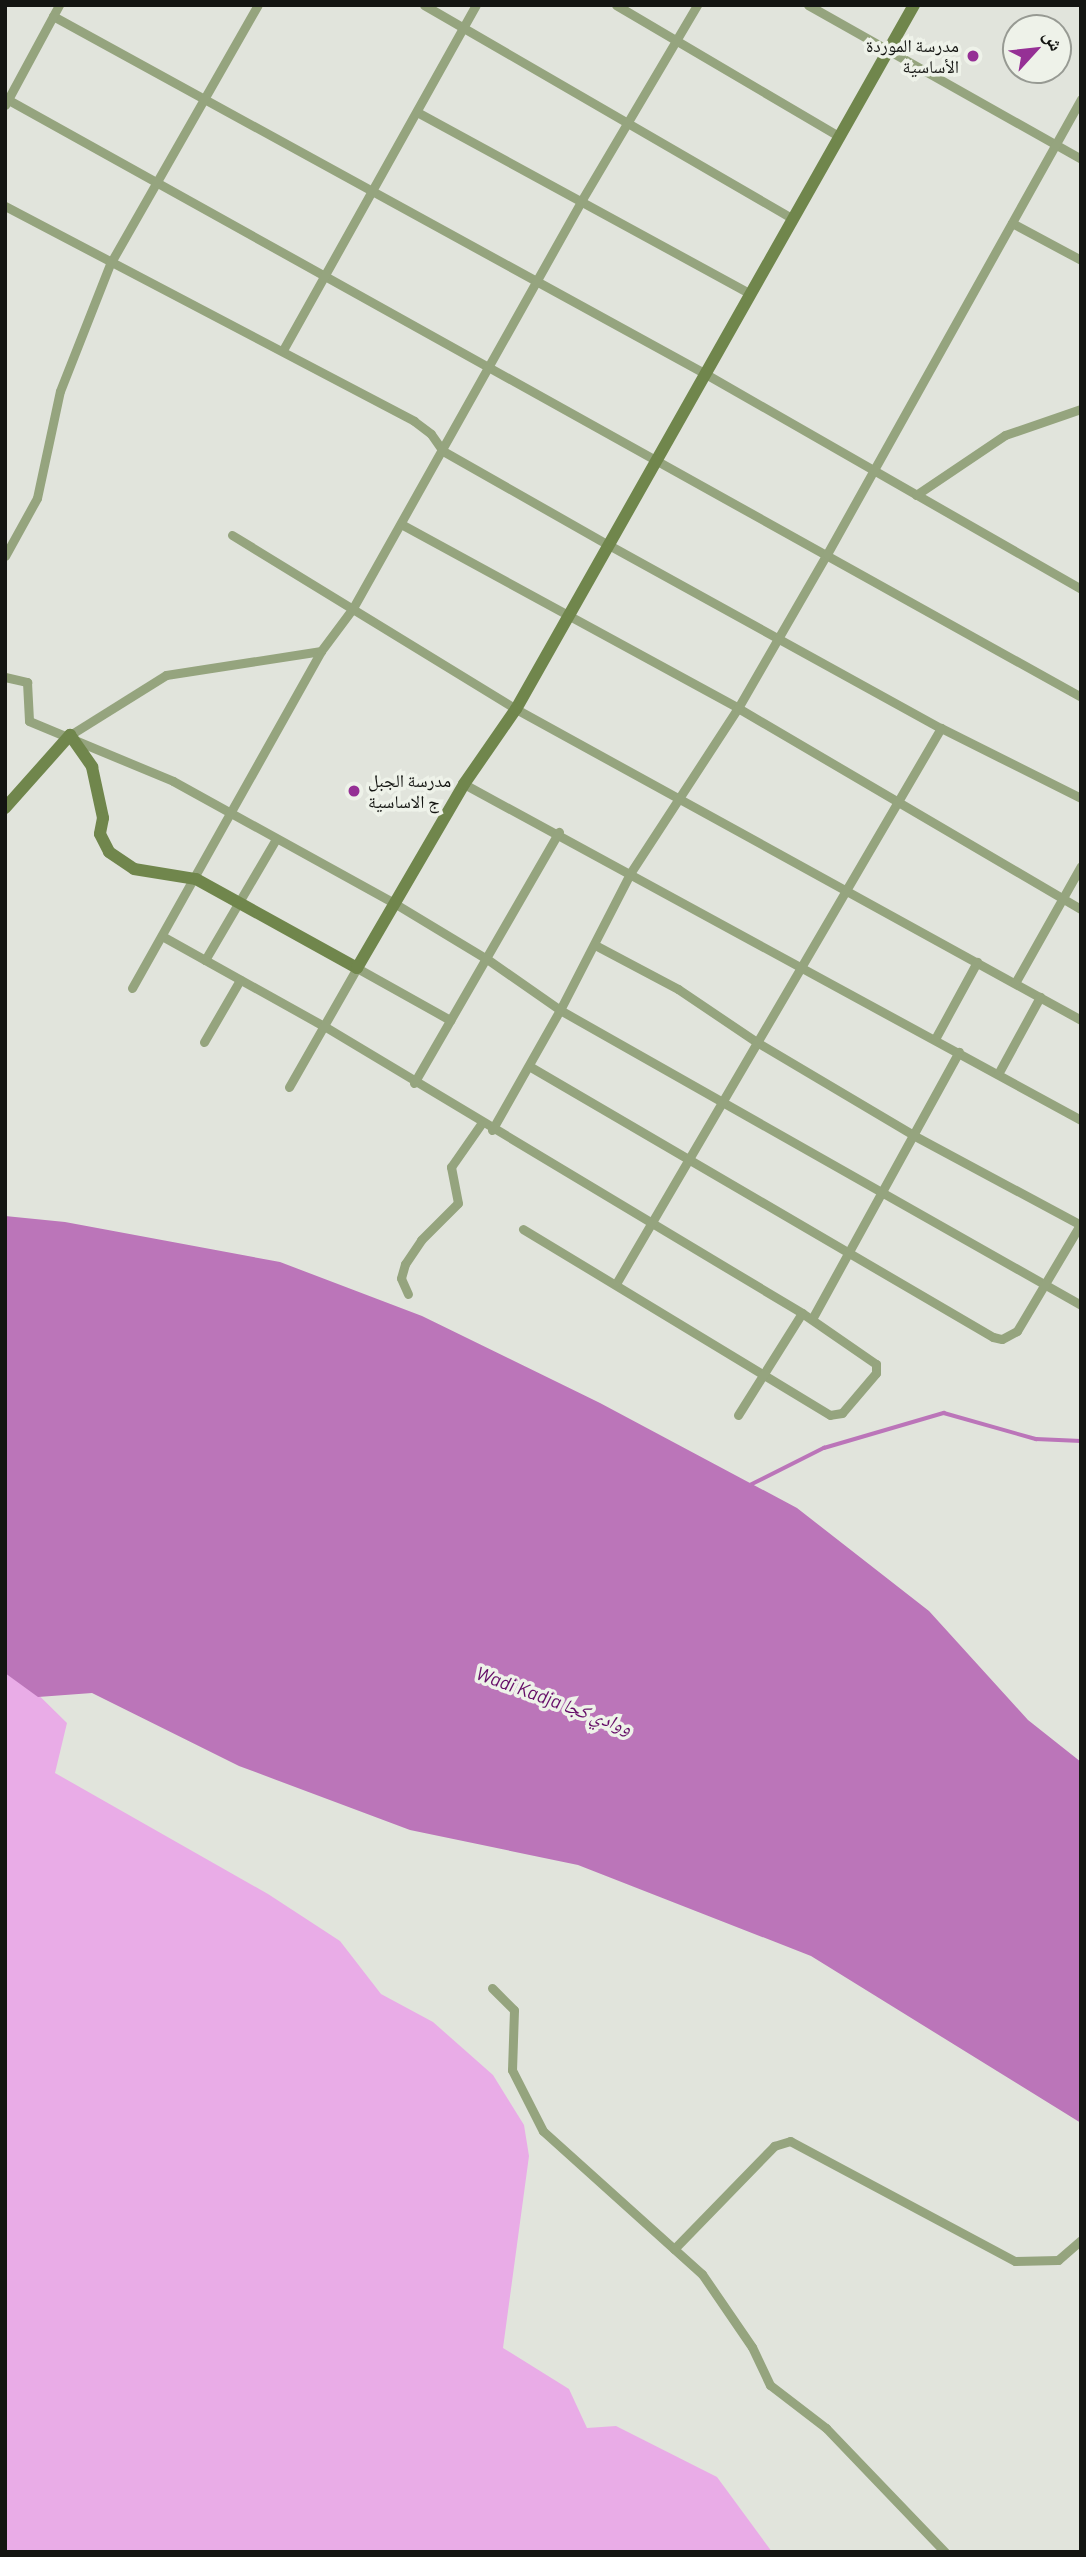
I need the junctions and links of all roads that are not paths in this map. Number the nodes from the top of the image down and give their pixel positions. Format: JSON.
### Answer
{"nodes":[{"id":1,"x":59,"y":5,"type":"edge"},
{"id":2,"x":258,"y":5,"type":"edge"},
{"id":3,"x":424,"y":5,"type":"edge"},
{"id":4,"x":477,"y":5,"type":"edge"},
{"id":5,"x":616,"y":5,"type":"edge"},
{"id":6,"x":697,"y":5,"type":"edge"},
{"id":7,"x":808,"y":5,"type":"edge"},
{"id":8,"x":914,"y":5,"type":"edge"},
{"id":9,"x":53,"y":16,"type":"junction"},
{"id":10,"x":463,"y":28,"type":"junction"},
{"id":11,"x":676,"y":39,"type":"junction"},
{"id":12,"x":886,"y":51,"type":"junction"},
{"id":13,"x":204,"y":99,"type":"junction"},
{"id":14,"x":1081,"y":99,"type":"edge"},
{"id":15,"x":6,"y":101,"type":"edge"},
{"id":16,"x":417,"y":112,"type":"junction"},
{"id":17,"x":628,"y":124,"type":"junction"},
{"id":18,"x":837,"y":135,"type":"junction"},
{"id":19,"x":1055,"y":145,"type":"junction"},
{"id":20,"x":1081,"y":159,"type":"edge"},
{"id":21,"x":156,"y":183,"type":"junction"},
{"id":22,"x":372,"y":192,"type":"junction"},
{"id":23,"x":580,"y":204,"type":"junction"},
{"id":24,"x":5,"y":206,"type":"edge"},
{"id":25,"x":792,"y":218,"type":"junction"},
{"id":26,"x":1012,"y":223,"type":"junction"},
{"id":27,"x":1081,"y":260,"type":"edge"},
{"id":28,"x":110,"y":264,"type":"junction"},
{"id":29,"x":325,"y":277,"type":"junction"},
{"id":30,"x":536,"y":283,"type":"junction"},
{"id":31,"x":749,"y":293,"type":"junction"},
{"id":32,"x":283,"y":350,"type":"junction"},
{"id":33,"x":490,"y":369,"type":"junction"},
{"id":34,"x":704,"y":373,"type":"junction"},
{"id":35,"x":1081,"y":409,"type":"edge"},
{"id":36,"x":443,"y":451,"type":"junction"},
{"id":37,"x":656,"y":458,"type":"junction"},
{"id":38,"x":871,"y":469,"type":"junction"},
{"id":39,"x":916,"y":495,"type":"junction"},
{"id":40,"x":401,"y":524,"type":"junction"},
{"id":41,"x":232,"y":535,"type":"dead end"},
{"id":42,"x":607,"y":544,"type":"junction"},
{"id":43,"x":827,"y":554,"type":"junction"},
{"id":44,"x":5,"y":556,"type":"edge"},
{"id":45,"x":1081,"y":589,"type":"edge"},
{"id":46,"x":353,"y":608,"type":"junction"},
{"id":47,"x":567,"y":615,"type":"junction"},
{"id":48,"x":777,"y":638,"type":"junction"},
{"id":49,"x":321,"y":651,"type":"junction"},
{"id":50,"x":5,"y":677,"type":"edge"},
{"id":51,"x":1081,"y":697,"type":"edge"},
{"id":52,"x":738,"y":708,"type":"junction"},
{"id":53,"x":516,"y":709,"type":"junction"},
{"id":54,"x":941,"y":728,"type":"junction"},
{"id":55,"x":70,"y":735,"type":"junction"},
{"id":56,"x":464,"y":784,"type":"junction"},
{"id":57,"x":1081,"y":798,"type":"edge"},
{"id":58,"x":676,"y":799,"type":"junction"},
{"id":59,"x":895,"y":802,"type":"junction"},
{"id":60,"x":5,"y":808,"type":"edge"},
{"id":61,"x":233,"y":815,"type":"junction"},
{"id":62,"x":559,"y":832,"type":"junction"},
{"id":63,"x":276,"y":839,"type":"junction"},
{"id":64,"x":1081,"y":866,"type":"edge"},
{"id":65,"x":631,"y":872,"type":"junction"},
{"id":66,"x":196,"y":878,"type":"junction"},
{"id":67,"x":843,"y":889,"type":"junction"},
{"id":68,"x":1061,"y":897,"type":"junction"},
{"id":69,"x":240,"y":903,"type":"junction"},
{"id":70,"x":394,"y":903,"type":"junction"},
{"id":71,"x":1081,"y":909,"type":"edge"},
{"id":72,"x":162,"y":936,"type":"junction"},
{"id":73,"x":595,"y":945,"type":"junction"},
{"id":74,"x":487,"y":959,"type":"junction"},
{"id":75,"x":205,"y":960,"type":"junction"},
{"id":76,"x":977,"y":962,"type":"junction"},
{"id":77,"x":801,"y":965,"type":"junction"},
{"id":78,"x":357,"y":968,"type":"junction"},
{"id":79,"x":240,"y":980,"type":"junction"},
{"id":80,"x":1015,"y":983,"type":"junction"},
{"id":81,"x":132,"y":988,"type":"dead end"},
{"id":82,"x":1040,"y":997,"type":"junction"},
{"id":83,"x":561,"y":1010,"type":"junction"},
{"id":84,"x":450,"y":1020,"type":"junction"},
{"id":85,"x":1081,"y":1020,"type":"edge"},
{"id":86,"x":324,"y":1026,"type":"junction"},
{"id":87,"x":935,"y":1039,"type":"junction"},
{"id":88,"x":755,"y":1041,"type":"junction"},
{"id":89,"x":204,"y":1042,"type":"dead end"},
{"id":90,"x":959,"y":1052,"type":"junction"},
{"id":91,"x":529,"y":1066,"type":"junction"},
{"id":92,"x":998,"y":1074,"type":"junction"},
{"id":93,"x":414,"y":1083,"type":"junction"},
{"id":94,"x":289,"y":1087,"type":"dead end"},
{"id":95,"x":720,"y":1099,"type":"junction"},
{"id":96,"x":1081,"y":1120,"type":"edge"},
{"id":97,"x":481,"y":1124,"type":"junction"},
{"id":98,"x":492,"y":1130,"type":"junction"},
{"id":99,"x":913,"y":1135,"type":"junction"},
{"id":100,"x":685,"y":1160,"type":"junction"},
{"id":101,"x":881,"y":1193,"type":"junction"},
{"id":102,"x":650,"y":1223,"type":"junction"},
{"id":103,"x":1081,"y":1224,"type":"edge"},
{"id":104,"x":523,"y":1229,"type":"dead end"},
{"id":105,"x":847,"y":1253,"type":"junction"},
{"id":106,"x":617,"y":1282,"type":"junction"},
{"id":107,"x":1044,"y":1286,"type":"junction"},
{"id":108,"x":408,"y":1294,"type":"dead end"},
{"id":109,"x":1081,"y":1305,"type":"edge"},
{"id":110,"x":802,"y":1313,"type":"junction"},
{"id":111,"x":812,"y":1319,"type":"junction"},
{"id":112,"x":766,"y":1372,"type":"junction"},
{"id":113,"x":738,"y":1415,"type":"dead end"},
{"id":114,"x":492,"y":1988,"type":"dead end"},
{"id":115,"x":1081,"y":2240,"type":"edge"},
{"id":116,"x":674,"y":2249,"type":"junction"},
{"id":117,"x":945,"y":2552,"type":"edge"}],
"edges":[{"from":1,"to":9,"type":"street"},
{"from":2,"to":13,"type":"street"},
{"from":3,"to":10,"type":"street"},
{"from":4,"to":10,"type":"street"},
{"from":5,"to":11,"type":"street"},
{"from":6,"to":11,"type":"street"},
{"from":7,"to":12,"type":"street"},
{"from":8,"to":12,"type":"main road"},
{"from":9,"to":13,"type":"street"},
{"from":9,"to":15,"type":"street"},
{"from":10,"to":16,"type":"street"},
{"from":10,"to":17,"type":"street"},
{"from":11,"to":17,"type":"street"},
{"from":11,"to":18,"type":"street"},
{"from":12,"to":18,"type":"main road"},
{"from":12,"to":19,"type":"street"},
{"from":13,"to":21,"type":"street"},
{"from":13,"to":22,"type":"street"},
{"from":14,"to":19,"type":"street"},
{"from":15,"to":21,"type":"street"},
{"from":16,"to":22,"type":"street"},
{"from":16,"to":23,"type":"street"},
{"from":17,"to":23,"type":"street"},
{"from":17,"to":25,"type":"street"},
{"from":18,"to":25,"type":"main road"},
{"from":19,"to":20,"type":"street"},
{"from":19,"to":26,"type":"street"},
{"from":21,"to":28,"type":"street"},
{"from":21,"to":29,"type":"street"},
{"from":22,"to":29,"type":"street"},
{"from":22,"to":30,"type":"street"},
{"from":23,"to":30,"type":"street"},
{"from":23,"to":31,"type":"street"},
{"from":24,"to":28,"type":"street"},
{"from":25,"to":31,"type":"main road"},
{"from":26,"to":27,"type":"street"},
{"from":26,"to":38,"type":"street"},
{"from":28,"to":32,"type":"street"},
{"from":28,"to":44,"type":"street"},
{"from":29,"to":32,"type":"street"},
{"from":29,"to":33,"type":"street"},
{"from":30,"to":33,"type":"street"},
{"from":30,"to":34,"type":"street"},
{"from":31,"to":34,"type":"main road"},
{"from":32,"to":36,"type":"street"},
{"from":33,"to":36,"type":"street"},
{"from":33,"to":37,"type":"street"},
{"from":34,"to":37,"type":"main road"},
{"from":34,"to":38,"type":"street"},
{"from":35,"to":39,"type":"street"},
{"from":36,"to":40,"type":"street"},
{"from":36,"to":42,"type":"street"},
{"from":37,"to":42,"type":"main road"},
{"from":37,"to":43,"type":"street"},
{"from":38,"to":39,"type":"street"},
{"from":38,"to":43,"type":"street"},
{"from":39,"to":45,"type":"street"},
{"from":40,"to":46,"type":"street"},
{"from":40,"to":47,"type":"street"},
{"from":41,"to":46,"type":"street"},
{"from":42,"to":47,"type":"main road"},
{"from":42,"to":48,"type":"street"},
{"from":43,"to":48,"type":"street"},
{"from":43,"to":51,"type":"street"},
{"from":46,"to":49,"type":"street"},
{"from":46,"to":53,"type":"street"},
{"from":47,"to":52,"type":"street"},
{"from":47,"to":53,"type":"main road"},
{"from":48,"to":52,"type":"street"},
{"from":48,"to":54,"type":"street"},
{"from":49,"to":55,"type":"street"},
{"from":49,"to":61,"type":"street"},
{"from":50,"to":55,"type":"street"},
{"from":52,"to":58,"type":"street"},
{"from":52,"to":59,"type":"street"},
{"from":53,"to":56,"type":"main road"},
{"from":53,"to":58,"type":"street"},
{"from":54,"to":57,"type":"street"},
{"from":54,"to":59,"type":"street"},
{"from":55,"to":60,"type":"main road"},
{"from":55,"to":61,"type":"street"},
{"from":55,"to":66,"type":"main road"},
{"from":56,"to":62,"type":"street"},
{"from":56,"to":70,"type":"main road"},
{"from":58,"to":65,"type":"street"},
{"from":58,"to":67,"type":"street"},
{"from":59,"to":67,"type":"street"},
{"from":59,"to":68,"type":"street"},
{"from":61,"to":63,"type":"street"},
{"from":61,"to":66,"type":"street"},
{"from":62,"to":65,"type":"street"},
{"from":62,"to":74,"type":"street"},
{"from":63,"to":69,"type":"street"},
{"from":63,"to":70,"type":"street"},
{"from":64,"to":68,"type":"street"},
{"from":65,"to":73,"type":"street"},
{"from":65,"to":77,"type":"street"},
{"from":66,"to":69,"type":"main road"},
{"from":66,"to":72,"type":"street"},
{"from":67,"to":76,"type":"street"},
{"from":67,"to":77,"type":"street"},
{"from":68,"to":71,"type":"street"},
{"from":68,"to":80,"type":"street"},
{"from":69,"to":75,"type":"street"},
{"from":69,"to":78,"type":"main road"},
{"from":70,"to":74,"type":"street"},
{"from":70,"to":78,"type":"main road"},
{"from":72,"to":75,"type":"street"},
{"from":72,"to":81,"type":"street"},
{"from":73,"to":83,"type":"street"},
{"from":73,"to":88,"type":"street"},
{"from":74,"to":83,"type":"street"},
{"from":74,"to":84,"type":"street"},
{"from":75,"to":79,"type":"street"},
{"from":76,"to":80,"type":"street"},
{"from":76,"to":87,"type":"street"},
{"from":77,"to":87,"type":"street"},
{"from":77,"to":88,"type":"street"},
{"from":78,"to":84,"type":"street"},
{"from":78,"to":86,"type":"street"},
{"from":79,"to":86,"type":"street"},
{"from":79,"to":89,"type":"street"},
{"from":80,"to":82,"type":"street"},
{"from":82,"to":85,"type":"street"},
{"from":82,"to":92,"type":"street"},
{"from":83,"to":91,"type":"street"},
{"from":83,"to":95,"type":"street"},
{"from":84,"to":93,"type":"street"},
{"from":86,"to":93,"type":"street"},
{"from":86,"to":94,"type":"street"},
{"from":87,"to":90,"type":"street"},
{"from":88,"to":95,"type":"street"},
{"from":88,"to":99,"type":"street"},
{"from":90,"to":92,"type":"street"},
{"from":90,"to":99,"type":"street"},
{"from":91,"to":98,"type":"street"},
{"from":91,"to":100,"type":"street"},
{"from":92,"to":96,"type":"street"},
{"from":93,"to":97,"type":"street"},
{"from":95,"to":100,"type":"street"},
{"from":95,"to":101,"type":"street"},
{"from":97,"to":98,"type":"street"},
{"from":97,"to":108,"type":"street"},
{"from":98,"to":102,"type":"street"},
{"from":99,"to":101,"type":"street"},
{"from":99,"to":103,"type":"street"},
{"from":100,"to":102,"type":"street"},
{"from":100,"to":105,"type":"street"},
{"from":101,"to":105,"type":"street"},
{"from":101,"to":107,"type":"street"},
{"from":102,"to":106,"type":"street"},
{"from":102,"to":110,"type":"street"},
{"from":103,"to":107,"type":"street"},
{"from":104,"to":106,"type":"street"},
{"from":105,"to":107,"type":"street"},
{"from":105,"to":111,"type":"street"},
{"from":106,"to":112,"type":"street"},
{"from":107,"to":109,"type":"street"},
{"from":110,"to":111,"type":"street"},
{"from":110,"to":112,"type":"street"},
{"from":111,"to":112,"type":"street"},
{"from":112,"to":113,"type":"street"},
{"from":114,"to":116,"type":"street"},
{"from":115,"to":116,"type":"street"},
{"from":116,"to":117,"type":"street"}]}
